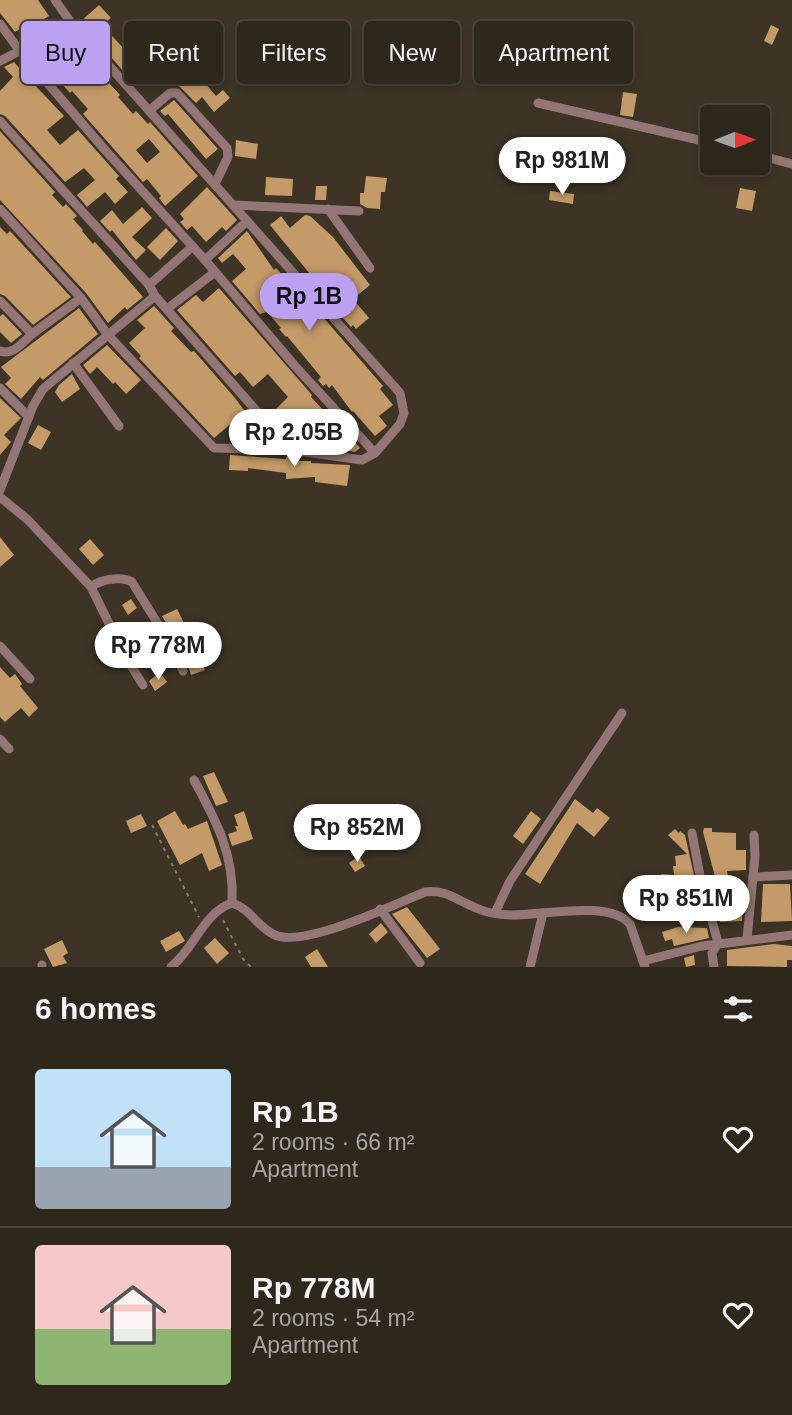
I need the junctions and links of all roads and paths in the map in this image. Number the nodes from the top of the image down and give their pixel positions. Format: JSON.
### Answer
{"nodes":[{"id":1,"x":55,"y":0,"type":"edge"},
{"id":2,"x":70,"y":21,"type":"edge"},
{"id":3,"x":0,"y":24,"type":"edge"},
{"id":4,"x":20,"y":51,"type":"junction"},
{"id":5,"x":0,"y":61,"type":"edge"},
{"id":6,"x":110,"y":66,"type":"edge"},
{"id":7,"x":538,"y":103,"type":"dead end"},
{"id":8,"x":150,"y":110,"type":"junction"},
{"id":9,"x":0,"y":121,"type":"edge"},
{"id":10,"x":700,"y":140,"type":"edge"},
{"id":11,"x":770,"y":158,"type":"edge"},
{"id":12,"x":792,"y":164,"type":"edge"},
{"id":13,"x":215,"y":184,"type":"junction"},
{"id":14,"x":233,"y":205,"type":"junction"},
{"id":15,"x":0,"y":209,"type":"edge"},
{"id":16,"x":327,"y":209,"type":"junction"},
{"id":17,"x":359,"y":211,"type":"dead end"},
{"id":18,"x":247,"y":221,"type":"junction"},
{"id":19,"x":192,"y":247,"type":"junction"},
{"id":20,"x":205,"y":261,"type":"junction"},
{"id":21,"x":370,"y":268,"type":"dead end"},
{"id":22,"x":215,"y":272,"type":"junction"},
{"id":23,"x":149,"y":285,"type":"junction"},
{"id":24,"x":155,"y":296,"type":"junction"},
{"id":25,"x":80,"y":298,"type":"junction"},
{"id":26,"x":0,"y":301,"type":"edge"},
{"id":27,"x":167,"y":309,"type":"junction"},
{"id":28,"x":32,"y":334,"type":"junction"},
{"id":29,"x":108,"y":335,"type":"junction"},
{"id":30,"x":0,"y":351,"type":"edge"},
{"id":31,"x":72,"y":363,"type":"junction"},
{"id":32,"x":0,"y":388,"type":"edge"},
{"id":33,"x":29,"y":417,"type":"junction"},
{"id":34,"x":119,"y":426,"type":"dead end"},
{"id":35,"x":291,"y":450,"type":"junction"},
{"id":36,"x":375,"y":453,"type":"junction"},
{"id":37,"x":3,"y":473,"type":"edge"},
{"id":38,"x":0,"y":490,"type":"edge"},
{"id":39,"x":0,"y":497,"type":"edge"},
{"id":40,"x":91,"y":587,"type":"junction"},
{"id":41,"x":0,"y":646,"type":"edge"},
{"id":42,"x":183,"y":671,"type":"dead end"},
{"id":43,"x":30,"y":679,"type":"dead end"},
{"id":44,"x":143,"y":685,"type":"dead end"},
{"id":45,"x":622,"y":713,"type":"dead end"},
{"id":46,"x":0,"y":739,"type":"edge"},
{"id":47,"x":9,"y":749,"type":"dead end"},
{"id":48,"x":194,"y":780,"type":"dead end"},
{"id":49,"x":152,"y":825,"type":"dead end"},
{"id":50,"x":692,"y":833,"type":"dead end"},
{"id":51,"x":754,"y":835,"type":"dead end"},
{"id":52,"x":792,"y":875,"type":"edge"},
{"id":53,"x":754,"y":877,"type":"junction"},
{"id":54,"x":232,"y":903,"type":"junction"},
{"id":55,"x":380,"y":909,"type":"junction"},
{"id":56,"x":218,"y":910,"type":"junction"},
{"id":57,"x":495,"y":913,"type":"junction"},
{"id":58,"x":543,"y":913,"type":"junction"},
{"id":59,"x":205,"y":927,"type":"junction"},
{"id":60,"x":792,"y":935,"type":"edge"},
{"id":61,"x":747,"y":939,"type":"junction"},
{"id":62,"x":718,"y":943,"type":"junction"},
{"id":63,"x":420,"y":963,"type":"dead end"},
{"id":64,"x":648,"y":964,"type":"edge"},
{"id":65,"x":171,"y":967,"type":"edge"},
{"id":66,"x":251,"y":967,"type":"edge"},
{"id":67,"x":530,"y":967,"type":"edge"},
{"id":68,"x":714,"y":967,"type":"edge"}],
"edges":[{"from":1,"to":2,"type":"street"},
{"from":3,"to":4,"type":"street"},
{"from":4,"to":5,"type":"street"},
{"from":4,"to":19,"type":"street"},
{"from":6,"to":8,"type":"street"},
{"from":7,"to":10,"type":"street"},
{"from":8,"to":13,"type":"street"},
{"from":8,"to":13,"type":"street"},
{"from":9,"to":23,"type":"street"},
{"from":11,"to":12,"type":"street"},
{"from":13,"to":14,"type":"street"},
{"from":14,"to":16,"type":"street"},
{"from":14,"to":18,"type":"street"},
{"from":15,"to":25,"type":"street"},
{"from":16,"to":17,"type":"street"},
{"from":16,"to":21,"type":"street"},
{"from":18,"to":20,"type":"street"},
{"from":18,"to":36,"type":"street"},
{"from":19,"to":20,"type":"street"},
{"from":19,"to":23,"type":"street"},
{"from":20,"to":22,"type":"street"},
{"from":22,"to":27,"type":"street"},
{"from":22,"to":36,"type":"street"},
{"from":23,"to":24,"type":"street"},
{"from":24,"to":27,"type":"street"},
{"from":24,"to":29,"type":"street"},
{"from":25,"to":28,"type":"street"},
{"from":25,"to":29,"type":"street"},
{"from":26,"to":28,"type":"street"},
{"from":27,"to":35,"type":"street"},
{"from":28,"to":30,"type":"street"},
{"from":29,"to":31,"type":"street"},
{"from":29,"to":35,"type":"street"},
{"from":31,"to":33,"type":"street"},
{"from":31,"to":34,"type":"street"},
{"from":32,"to":33,"type":"street"},
{"from":33,"to":37,"type":"street"},
{"from":35,"to":36,"type":"street"},
{"from":37,"to":38,"type":"street"},
{"from":39,"to":40,"type":"street"},
{"from":40,"to":42,"type":"street"},
{"from":40,"to":44,"type":"street"},
{"from":41,"to":43,"type":"street"},
{"from":45,"to":57,"type":"street"},
{"from":46,"to":47,"type":"street"},
{"from":48,"to":54,"type":"street"},
{"from":49,"to":59,"type":"path"},
{"from":50,"to":62,"type":"street"},
{"from":51,"to":53,"type":"street"},
{"from":52,"to":53,"type":"street"},
{"from":53,"to":61,"type":"street"},
{"from":54,"to":55,"type":"street"},
{"from":54,"to":56,"type":"street"},
{"from":55,"to":57,"type":"street"},
{"from":55,"to":63,"type":"street"},
{"from":56,"to":59,"type":"street"},
{"from":56,"to":66,"type":"path"},
{"from":57,"to":58,"type":"street"},
{"from":58,"to":64,"type":"street"},
{"from":58,"to":67,"type":"street"},
{"from":59,"to":65,"type":"street"},
{"from":60,"to":61,"type":"street"},
{"from":61,"to":62,"type":"street"},
{"from":62,"to":64,"type":"street"},
{"from":62,"to":68,"type":"street"}]}
